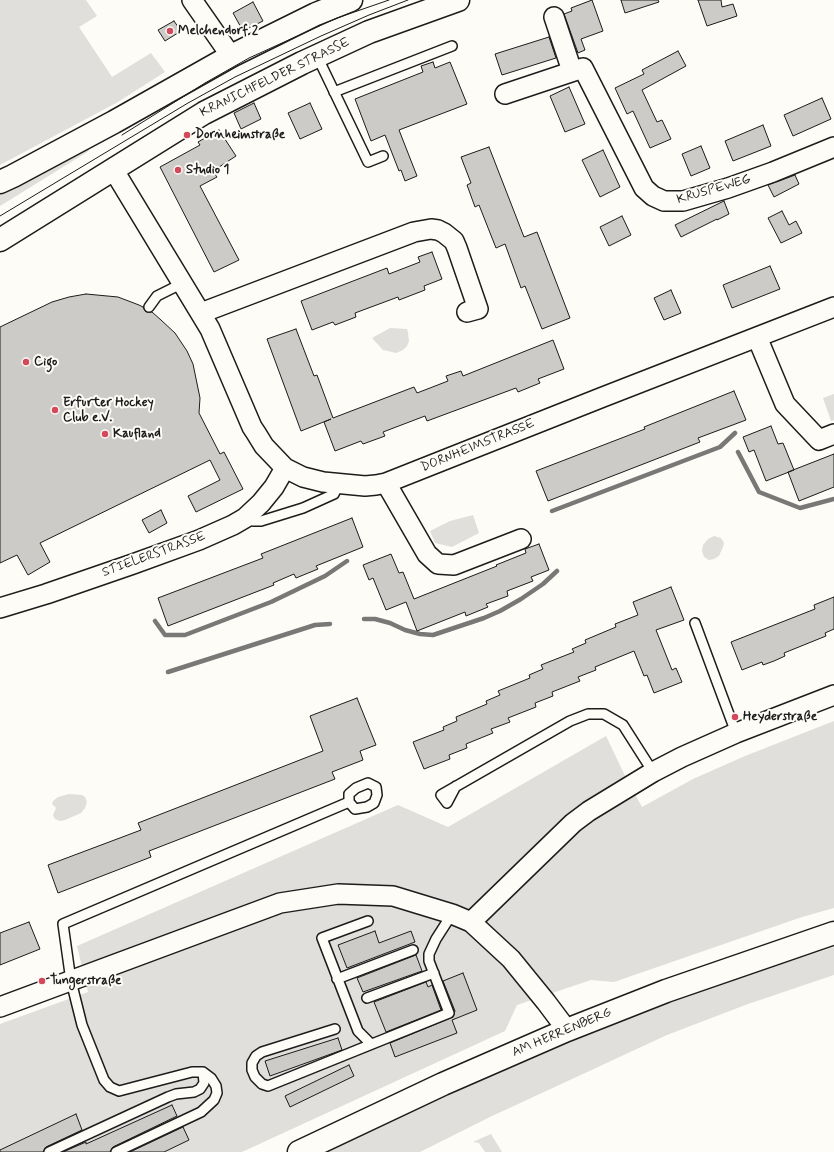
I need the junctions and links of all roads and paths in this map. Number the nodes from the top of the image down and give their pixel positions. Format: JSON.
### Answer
{"nodes":[{"id":1,"x":192,"y":0,"type":"edge"},
{"id":2,"x":351,"y":0,"type":"edge"},
{"id":3,"x":458,"y":0,"type":"edge"},
{"id":4,"x":554,"y":17,"type":"dead end"},
{"id":5,"x":452,"y":46,"type":"dead end"},
{"id":6,"x":231,"y":56,"type":"junction"},
{"id":7,"x":317,"y":56,"type":"junction"},
{"id":8,"x":572,"y":71,"type":"junction"},
{"id":9,"x":334,"y":92,"type":"junction"},
{"id":10,"x":505,"y":94,"type":"dead end"},
{"id":11,"x":834,"y":147,"type":"edge"},
{"id":12,"x":384,"y":156,"type":"dead end"},
{"id":13,"x":114,"y":168,"type":"junction"},
{"id":14,"x":0,"y":182,"type":"edge"},
{"id":15,"x":0,"y":240,"type":"edge"},
{"id":16,"x":183,"y":283,"type":"junction"},
{"id":17,"x":149,"y":307,"type":"dead end"},
{"id":18,"x":834,"y":307,"type":"edge"},
{"id":19,"x":467,"y":312,"type":"dead end"},
{"id":20,"x":201,"y":313,"type":"junction"},
{"id":21,"x":757,"y":337,"type":"junction"},
{"id":22,"x":826,"y":437,"type":"edge"},
{"id":23,"x":285,"y":468,"type":"junction"},
{"id":24,"x":386,"y":482,"type":"junction"},
{"id":25,"x":339,"y":484,"type":"junction"},
{"id":26,"x":245,"y":518,"type":"junction"},
{"id":27,"x":521,"y":540,"type":"dead end"},
{"id":28,"x":0,"y":608,"type":"edge"},
{"id":29,"x":695,"y":623,"type":"dead end"},
{"id":30,"x":834,"y":695,"type":"edge"},
{"id":31,"x":736,"y":733,"type":"junction"},
{"id":32,"x":653,"y":772,"type":"junction"},
{"id":33,"x":456,"y":786,"type":"dead end"},
{"id":34,"x":349,"y":802,"type":"dead end"},
{"id":35,"x":452,"y":914,"type":"junction"},
{"id":36,"x":368,"y":921,"type":"dead end"},
{"id":37,"x":471,"y":922,"type":"junction"},
{"id":38,"x":834,"y":934,"type":"edge"},
{"id":39,"x":413,"y":950,"type":"dead end"},
{"id":40,"x":434,"y":973,"type":"junction"},
{"id":41,"x":337,"y":979,"type":"junction"},
{"id":42,"x":71,"y":981,"type":"junction"},
{"id":43,"x":367,"y":998,"type":"dead end"},
{"id":44,"x":0,"y":1007,"type":"edge"},
{"id":45,"x":335,"y":1029,"type":"dead end"},
{"id":46,"x":567,"y":1030,"type":"junction"},
{"id":47,"x":371,"y":1044,"type":"junction"},
{"id":48,"x":202,"y":1072,"type":"junction"},
{"id":49,"x":49,"y":1152,"type":"edge"},
{"id":50,"x":116,"y":1152,"type":"edge"},
{"id":51,"x":299,"y":1152,"type":"edge"}],
"edges":[{"from":1,"to":6,"type":"street"},
{"from":2,"to":6,"type":"main road"},
{"from":3,"to":7,"type":"main road","name":"KRANICHFELDER STRASSE"},
{"from":4,"to":8,"type":"street"},
{"from":5,"to":9,"type":"lane"},
{"from":6,"to":14,"type":"main road"},
{"from":7,"to":9,"type":"lane"},
{"from":7,"to":13,"type":"main road","name":"KRANICHFELDER STRASSE"},
{"from":8,"to":10,"type":"street"},
{"from":8,"to":11,"type":"street","name":"KRUSPEWEG"},
{"from":9,"to":12,"type":"lane"},
{"from":13,"to":15,"type":"main road","name":"KRANICHFELDER STRASSE"},
{"from":13,"to":16,"type":"street","name":"DORNHEIMSTRASSE"},
{"from":16,"to":17,"type":"lane"},
{"from":16,"to":20,"type":"street","name":"DORNHEIMSTRASSE"},
{"from":18,"to":21,"type":"street","name":"DORNHEIMSTRASSE"},
{"from":19,"to":20,"type":"street"},
{"from":20,"to":23,"type":"street","name":"DORNHEIMSTRASSE"},
{"from":21,"to":22,"type":"street"},
{"from":21,"to":24,"type":"street","name":"DORNHEIMSTRASSE"},
{"from":23,"to":25,"type":"street","name":"DORNHEIMSTRASSE"},
{"from":23,"to":26,"type":"street","name":"STIELERSTRASSE"},
{"from":24,"to":25,"type":"street","name":"DORNHEIMSTRASSE"},
{"from":24,"to":27,"type":"street"},
{"from":25,"to":26,"type":"lane"},
{"from":26,"to":28,"type":"street","name":"STIELERSTRASSE"},
{"from":29,"to":31,"type":"lane"},
{"from":30,"to":31,"type":"street"},
{"from":31,"to":32,"type":"street"},
{"from":32,"to":33,"type":"lane"},
{"from":32,"to":37,"type":"street"},
{"from":34,"to":42,"type":"lane"},
{"from":35,"to":37,"type":"street"},
{"from":35,"to":40,"type":"lane"},
{"from":35,"to":42,"type":"street"},
{"from":36,"to":41,"type":"lane"},
{"from":37,"to":46,"type":"street"},
{"from":38,"to":46,"type":"main road","name":"AM HERRENBERG"},
{"from":39,"to":41,"type":"lane"},
{"from":40,"to":43,"type":"lane"},
{"from":40,"to":47,"type":"lane"},
{"from":41,"to":47,"type":"lane"},
{"from":42,"to":44,"type":"street"},
{"from":42,"to":48,"type":"lane"},
{"from":45,"to":47,"type":"lane"},
{"from":46,"to":51,"type":"main road","name":"AM HERRENBERG"},
{"from":48,"to":49,"type":"lane"},
{"from":48,"to":50,"type":"lane"}]}
